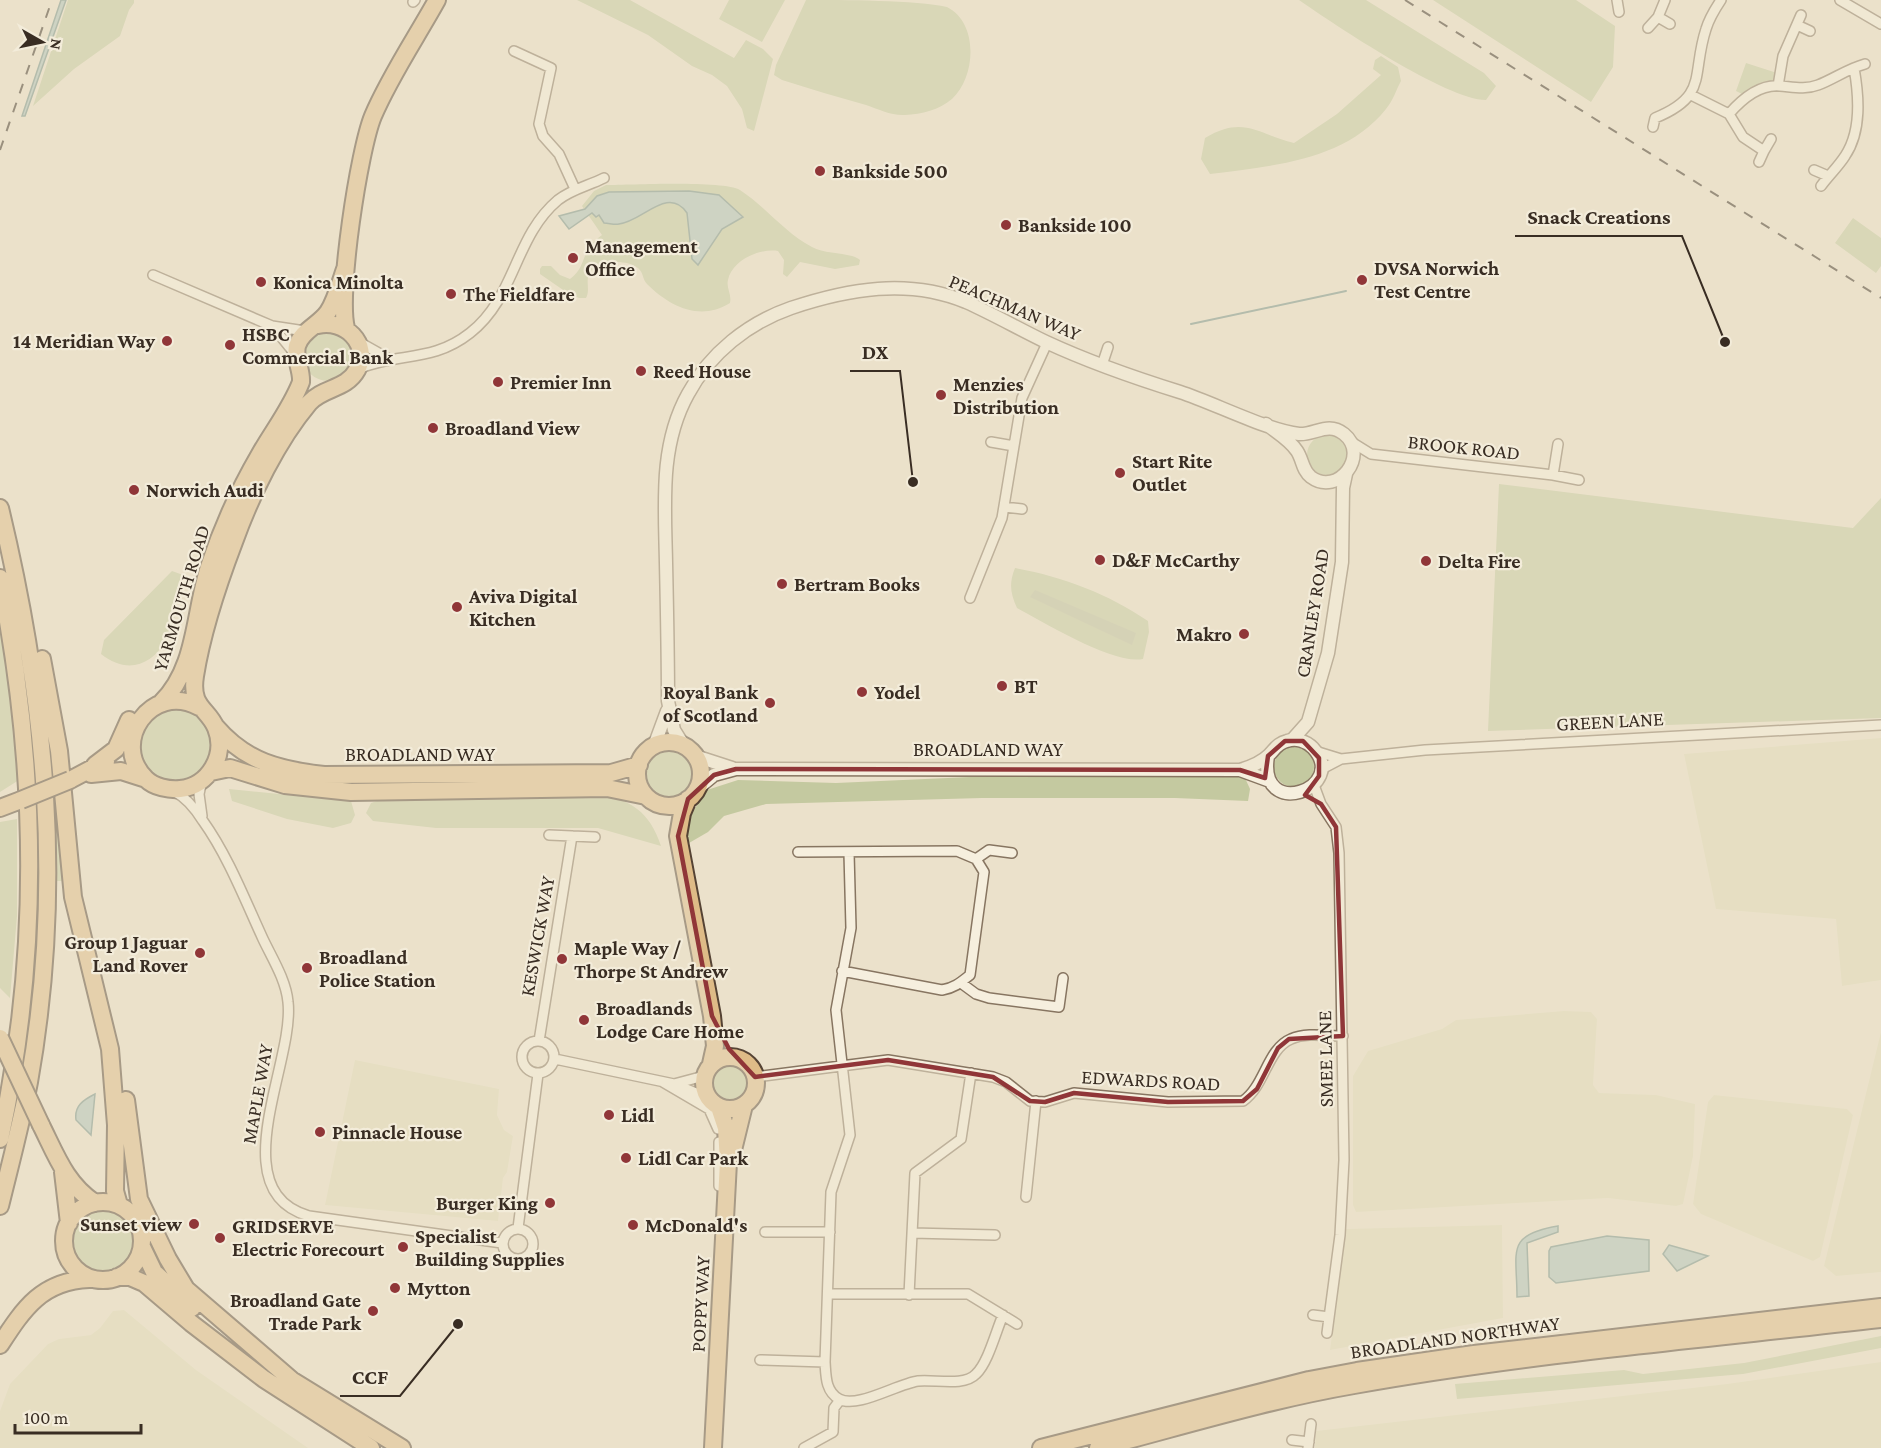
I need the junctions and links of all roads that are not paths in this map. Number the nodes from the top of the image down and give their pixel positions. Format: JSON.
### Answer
{"nodes":[{"id":1,"x":437,"y":0,"type":"edge"},
{"id":2,"x":1665,"y":0,"type":"edge"},
{"id":3,"x":1720,"y":0,"type":"edge"},
{"id":4,"x":1840,"y":0,"type":"edge"},
{"id":5,"x":1606,"y":4,"type":"dead end"},
{"id":6,"x":1618,"y":5,"type":"edge"},
{"id":7,"x":1801,"y":15,"type":"dead end"},
{"id":8,"x":1658,"y":17,"type":"junction"},
{"id":9,"x":1670,"y":24,"type":"dead end"},
{"id":10,"x":1881,"y":24,"type":"edge"},
{"id":11,"x":1797,"y":25,"type":"junction"},
{"id":12,"x":1648,"y":28,"type":"dead end"},
{"id":13,"x":1810,"y":30,"type":"dead end"},
{"id":14,"x":514,"y":51,"type":"dead end"},
{"id":15,"x":1865,"y":64,"type":"dead end"},
{"id":16,"x":1854,"y":68,"type":"junction"},
{"id":17,"x":1778,"y":86,"type":"junction"},
{"id":18,"x":1691,"y":95,"type":"junction"},
{"id":19,"x":1729,"y":114,"type":"junction"},
{"id":20,"x":1651,"y":119,"type":"dead end"},
{"id":21,"x":1771,"y":139,"type":"dead end"},
{"id":22,"x":1764,"y":150,"type":"junction"},
{"id":23,"x":1759,"y":162,"type":"dead end"},
{"id":24,"x":1814,"y":170,"type":"dead end"},
{"id":25,"x":1828,"y":176,"type":"junction"},
{"id":26,"x":604,"y":178,"type":"dead end"},
{"id":27,"x":1821,"y":186,"type":"dead end"},
{"id":28,"x":575,"y":189,"type":"junction"},
{"id":29,"x":345,"y":269,"type":"junction"},
{"id":30,"x":153,"y":275,"type":"dead end"},
{"id":31,"x":272,"y":326,"type":"junction"},
{"id":32,"x":312,"y":328,"type":"junction"},
{"id":33,"x":351,"y":333,"type":"junction"},
{"id":34,"x":1047,"y":343,"type":"junction"},
{"id":35,"x":1108,"y":347,"type":"dead end"},
{"id":36,"x":296,"y":356,"type":"junction"},
{"id":37,"x":391,"y":360,"type":"junction"},
{"id":38,"x":1102,"y":365,"type":"junction"},
{"id":39,"x":358,"y":369,"type":"junction"},
{"id":40,"x":302,"y":374,"type":"junction"},
{"id":41,"x":330,"y":390,"type":"junction"},
{"id":42,"x":1266,"y":424,"type":"junction"},
{"id":43,"x":1311,"y":433,"type":"junction"},
{"id":44,"x":1350,"y":441,"type":"junction"},
{"id":45,"x":991,"y":442,"type":"dead end"},
{"id":46,"x":1558,"y":444,"type":"dead end"},
{"id":47,"x":1014,"y":446,"type":"junction"},
{"id":48,"x":1299,"y":453,"type":"junction"},
{"id":49,"x":1371,"y":454,"type":"junction"},
{"id":50,"x":1350,"y":469,"type":"junction"},
{"id":51,"x":1552,"y":475,"type":"junction"},
{"id":52,"x":1579,"y":480,"type":"dead end"},
{"id":53,"x":1321,"y":481,"type":"junction"},
{"id":54,"x":1004,"y":507,"type":"junction"},
{"id":55,"x":0,"y":508,"type":"edge"},
{"id":56,"x":1022,"y":508,"type":"dead end"},
{"id":57,"x":1342,"y":508,"type":"junction"},
{"id":58,"x":12,"y":558,"type":"junction"},
{"id":59,"x":0,"y":578,"type":"edge"},
{"id":60,"x":200,"y":595,"type":"junction"},
{"id":61,"x":970,"y":598,"type":"dead end"},
{"id":62,"x":668,"y":700,"type":"junction"},
{"id":63,"x":160,"y":703,"type":"junction"},
{"id":64,"x":199,"y":707,"type":"junction"},
{"id":65,"x":1308,"y":722,"type":"junction"},
{"id":66,"x":1881,"y":725,"type":"edge"},
{"id":67,"x":216,"y":726,"type":"junction"},
{"id":68,"x":1292,"y":740,"type":"junction"},
{"id":69,"x":132,"y":742,"type":"junction"},
{"id":70,"x":654,"y":746,"type":"junction"},
{"id":71,"x":1312,"y":748,"type":"junction"},
{"id":72,"x":690,"y":751,"type":"junction"},
{"id":73,"x":1268,"y":756,"type":"junction"},
{"id":74,"x":1341,"y":759,"type":"junction"},
{"id":75,"x":95,"y":765,"type":"junction"},
{"id":76,"x":639,"y":765,"type":"junction"},
{"id":77,"x":736,"y":769,"type":"junction"},
{"id":78,"x":1240,"y":770,"type":"junction"},
{"id":79,"x":1320,"y":771,"type":"junction"},
{"id":80,"x":78,"y":776,"type":"junction"},
{"id":81,"x":206,"y":776,"type":"junction"},
{"id":82,"x":146,"y":779,"type":"junction"},
{"id":83,"x":1270,"y":781,"type":"junction"},
{"id":84,"x":1314,"y":785,"type":"junction"},
{"id":85,"x":170,"y":789,"type":"junction"},
{"id":86,"x":1301,"y":793,"type":"junction"},
{"id":87,"x":692,"y":794,"type":"junction"},
{"id":88,"x":652,"y":799,"type":"junction"},
{"id":89,"x":1321,"y":804,"type":"junction"},
{"id":90,"x":0,"y":808,"type":"edge"},
{"id":91,"x":202,"y":819,"type":"junction"},
{"id":92,"x":549,"y":835,"type":"dead end"},
{"id":93,"x":572,"y":836,"type":"junction"},
{"id":94,"x":678,"y":836,"type":"junction"},
{"id":95,"x":595,"y":837,"type":"dead end"},
{"id":96,"x":798,"y":852,"type":"dead end"},
{"id":97,"x":1012,"y":852,"type":"dead end"},
{"id":98,"x":849,"y":853,"type":"junction"},
{"id":99,"x":976,"y":859,"type":"junction"},
{"id":100,"x":82,"y":936,"type":"junction"},
{"id":101,"x":842,"y":971,"type":"junction"},
{"id":102,"x":1063,"y":978,"type":"dead end"},
{"id":103,"x":961,"y":983,"type":"junction"},
{"id":104,"x":712,"y":1016,"type":"junction"},
{"id":105,"x":1343,"y":1036,"type":"junction"},
{"id":106,"x":0,"y":1038,"type":"edge"},
{"id":107,"x":539,"y":1041,"type":"junction"},
{"id":108,"x":555,"y":1059,"type":"junction"},
{"id":109,"x":741,"y":1059,"type":"junction"},
{"id":110,"x":841,"y":1065,"type":"junction"},
{"id":111,"x":708,"y":1070,"type":"junction"},
{"id":112,"x":971,"y":1073,"type":"junction"},
{"id":113,"x":538,"y":1074,"type":"junction"},
{"id":114,"x":755,"y":1077,"type":"junction"},
{"id":115,"x":663,"y":1082,"type":"junction"},
{"id":116,"x":674,"y":1084,"type":"junction"},
{"id":117,"x":1036,"y":1101,"type":"junction"},
{"id":118,"x":713,"y":1102,"type":"junction"},
{"id":119,"x":744,"y":1105,"type":"junction"},
{"id":120,"x":0,"y":1139,"type":"edge"},
{"id":121,"x":728,"y":1162,"type":"junction"},
{"id":122,"x":63,"y":1172,"type":"junction"},
{"id":123,"x":1026,"y":1197,"type":"dead end"},
{"id":124,"x":95,"y":1203,"type":"junction"},
{"id":125,"x":119,"y":1205,"type":"junction"},
{"id":126,"x":0,"y":1206,"type":"edge"},
{"id":127,"x":69,"y":1223,"type":"junction"},
{"id":128,"x":518,"y":1228,"type":"junction"},
{"id":129,"x":765,"y":1232,"type":"dead end"},
{"id":130,"x":830,"y":1232,"type":"junction"},
{"id":131,"x":912,"y":1233,"type":"junction"},
{"id":132,"x":995,"y":1235,"type":"dead end"},
{"id":133,"x":502,"y":1243,"type":"junction"},
{"id":134,"x":142,"y":1247,"type":"junction"},
{"id":135,"x":723,"y":1263,"type":"junction"},
{"id":136,"x":117,"y":1277,"type":"junction"},
{"id":137,"x":89,"y":1278,"type":"junction"},
{"id":138,"x":828,"y":1294,"type":"junction"},
{"id":139,"x":909,"y":1294,"type":"junction"},
{"id":140,"x":1881,"y":1307,"type":"edge"},
{"id":141,"x":1003,"y":1315,"type":"junction"},
{"id":142,"x":1313,"y":1315,"type":"dead end"},
{"id":143,"x":1329,"y":1317,"type":"junction"},
{"id":144,"x":1881,"y":1319,"type":"edge"},
{"id":145,"x":1017,"y":1324,"type":"dead end"},
{"id":146,"x":1327,"y":1333,"type":"dead end"},
{"id":147,"x":719,"y":1335,"type":"junction"},
{"id":148,"x":0,"y":1345,"type":"edge"},
{"id":149,"x":760,"y":1360,"type":"dead end"},
{"id":150,"x":825,"y":1362,"type":"junction"},
{"id":151,"x":294,"y":1382,"type":"junction"},
{"id":152,"x":840,"y":1400,"type":"junction"},
{"id":153,"x":1311,"y":1424,"type":"dead end"},
{"id":154,"x":1292,"y":1440,"type":"dead end"},
{"id":155,"x":1309,"y":1445,"type":"edge"},
{"id":156,"x":371,"y":1448,"type":"edge"},
{"id":157,"x":402,"y":1448,"type":"edge"},
{"id":158,"x":704,"y":1448,"type":"edge"},
{"id":159,"x":713,"y":1448,"type":"edge"},
{"id":160,"x":804,"y":1448,"type":"edge"},
{"id":161,"x":1041,"y":1448,"type":"edge"},
{"id":162,"x":1098,"y":1448,"type":"edge"}],
"edges":[{"from":1,"to":29,"type":"highway"},
{"from":2,"to":8,"type":"street"},
{"from":3,"to":18,"type":"street"},
{"from":4,"to":10,"type":"street"},
{"from":5,"to":6,"type":"street"},
{"from":7,"to":11,"type":"street"},
{"from":8,"to":9,"type":"street"},
{"from":8,"to":12,"type":"street"},
{"from":11,"to":13,"type":"street"},
{"from":11,"to":17,"type":"street"},
{"from":14,"to":28,"type":"street"},
{"from":15,"to":16,"type":"street"},
{"from":16,"to":17,"type":"street"},
{"from":16,"to":25,"type":"street"},
{"from":17,"to":19,"type":"street"},
{"from":18,"to":19,"type":"street"},
{"from":18,"to":20,"type":"street"},
{"from":19,"to":22,"type":"street"},
{"from":21,"to":22,"type":"street"},
{"from":22,"to":23,"type":"street"},
{"from":24,"to":25,"type":"street"},
{"from":25,"to":27,"type":"street"},
{"from":26,"to":28,"type":"street"},
{"from":28,"to":37,"type":"street"},
{"from":29,"to":32,"type":"highway"},
{"from":29,"to":33,"type":"highway"},
{"from":30,"to":31,"type":"street"},
{"from":31,"to":32,"type":"street"},
{"from":31,"to":36,"type":"street"},
{"from":32,"to":33,"type":"highway"},
{"from":32,"to":36,"type":"highway"},
{"from":33,"to":37,"type":"street"},
{"from":33,"to":39,"type":"highway"},
{"from":34,"to":38,"type":"street","name":"PEACHMAN WAY"},
{"from":34,"to":47,"type":"street"},
{"from":34,"to":62,"type":"street","name":"PEACHMAN WAY"},
{"from":35,"to":38,"type":"street"},
{"from":36,"to":40,"type":"highway"},
{"from":37,"to":39,"type":"street"},
{"from":38,"to":42,"type":"street","name":"PEACHMAN WAY"},
{"from":39,"to":41,"type":"highway","name":"YARMOUTH ROAD"},
{"from":40,"to":41,"type":"highway"},
{"from":40,"to":60,"type":"highway","name":"YARMOUTH ROAD"},
{"from":41,"to":64,"type":"highway","name":"YARMOUTH ROAD"},
{"from":42,"to":43,"type":"street","name":"PEACHMAN WAY"},
{"from":42,"to":48,"type":"street","name":"PEACHMAN WAY"},
{"from":43,"to":44,"type":"street","name":"PEACHMAN WAY"},
{"from":43,"to":48,"type":"street"},
{"from":44,"to":49,"type":"street","name":"BROOK ROAD"},
{"from":44,"to":50,"type":"street"},
{"from":45,"to":47,"type":"street"},
{"from":46,"to":51,"type":"street"},
{"from":47,"to":54,"type":"street"},
{"from":48,"to":53,"type":"street","name":"PEACHMAN WAY"},
{"from":49,"to":50,"type":"street"},
{"from":49,"to":51,"type":"street","name":"BROOK ROAD"},
{"from":50,"to":53,"type":"street"},
{"from":50,"to":57,"type":"street","name":"CRANLEY ROAD"},
{"from":51,"to":52,"type":"street","name":"BROOK ROAD"},
{"from":53,"to":57,"type":"street"},
{"from":54,"to":56,"type":"street"},
{"from":54,"to":61,"type":"street"},
{"from":55,"to":58,"type":"highway"},
{"from":57,"to":65,"type":"street","name":"CRANLEY ROAD"},
{"from":58,"to":100,"type":"highway"},
{"from":58,"to":126,"type":"highway"},
{"from":59,"to":120,"type":"highway"},
{"from":60,"to":63,"type":"highway","name":"YARMOUTH ROAD"},
{"from":60,"to":75,"type":"highway"},
{"from":62,"to":70,"type":"street","name":"PEACHMAN WAY"},
{"from":62,"to":72,"type":"street","name":"PEACHMAN WAY"},
{"from":63,"to":64,"type":"highway","name":"YARMOUTH ROAD"},
{"from":63,"to":69,"type":"highway","name":"YARMOUTH ROAD"},
{"from":64,"to":67,"type":"highway"},
{"from":65,"to":68,"type":"street","name":"CRANLEY ROAD"},
{"from":65,"to":71,"type":"street","name":"CRANLEY ROAD"},
{"from":66,"to":74,"type":"street","name":"GREEN LANE"},
{"from":67,"to":76,"type":"highway","name":"BROADLAND WAY"},
{"from":67,"to":81,"type":"highway"},
{"from":68,"to":71,"type":"street"},
{"from":68,"to":73,"type":"street","name":"BROADLAND WAY"},
{"from":69,"to":75,"type":"highway","name":"YARMOUTH ROAD"},
{"from":69,"to":82,"type":"highway"},
{"from":70,"to":72,"type":"highway"},
{"from":70,"to":76,"type":"highway"},
{"from":71,"to":74,"type":"street","name":"GREEN LANE"},
{"from":71,"to":79,"type":"street"},
{"from":72,"to":77,"type":"street","name":"BROADLAND WAY"},
{"from":72,"to":87,"type":"highway"},
{"from":73,"to":78,"type":"street","name":"BROADLAND WAY"},
{"from":73,"to":83,"type":"street"},
{"from":74,"to":79,"type":"street","name":"GREEN LANE"},
{"from":75,"to":80,"type":"highway","name":"YARMOUTH ROAD"},
{"from":76,"to":88,"type":"highway"},
{"from":77,"to":78,"type":"street","name":"BROADLAND WAY"},
{"from":77,"to":87,"type":"street","name":"BROADLAND WAY"},
{"from":78,"to":83,"type":"street","name":"BROADLAND WAY"},
{"from":79,"to":84,"type":"street"},
{"from":80,"to":82,"type":"highway","name":"YARMOUTH ROAD"},
{"from":80,"to":90,"type":"highway","name":"YARMOUTH ROAD","bridge":true},
{"from":81,"to":85,"type":"highway"},
{"from":81,"to":88,"type":"highway","name":"BROADLAND WAY"},
{"from":81,"to":91,"type":"street","name":"MAPLE WAY"},
{"from":82,"to":85,"type":"highway","name":"YARMOUTH ROAD"},
{"from":83,"to":86,"type":"street","name":"BROADLAND WAY"},
{"from":84,"to":86,"type":"street"},
{"from":84,"to":89,"type":"street","name":"SMEE LANE"},
{"from":85,"to":91,"type":"street","name":"MAPLE WAY"},
{"from":86,"to":89,"type":"street"},
{"from":87,"to":88,"type":"highway"},
{"from":87,"to":94,"type":"highway"},
{"from":88,"to":94,"type":"highway"},
{"from":89,"to":105,"type":"street","name":"SMEE LANE"},
{"from":91,"to":133,"type":"street","name":"MAPLE WAY"},
{"from":92,"to":93,"type":"street"},
{"from":93,"to":95,"type":"street"},
{"from":93,"to":107,"type":"street","name":"KESWICK WAY"},
{"from":94,"to":104,"type":"highway"},
{"from":96,"to":98,"type":"street"},
{"from":97,"to":99,"type":"street"},
{"from":98,"to":99,"type":"street"},
{"from":98,"to":101,"type":"street"},
{"from":99,"to":103,"type":"street"},
{"from":100,"to":125,"type":"highway"},
{"from":100,"to":151,"type":"highway"},
{"from":101,"to":103,"type":"street"},
{"from":101,"to":110,"type":"street"},
{"from":102,"to":103,"type":"street"},
{"from":104,"to":109,"type":"highway"},
{"from":104,"to":111,"type":"highway"},
{"from":105,"to":117,"type":"street","name":"EDWARDS ROAD"},
{"from":105,"to":143,"type":"street","name":"SMEE LANE"},
{"from":106,"to":122,"type":"highway","bridge":true},
{"from":107,"to":108,"type":"street"},
{"from":107,"to":113,"type":"street"},
{"from":108,"to":113,"type":"street"},
{"from":108,"to":115,"type":"street"},
{"from":109,"to":111,"type":"highway"},
{"from":109,"to":114,"type":"highway"},
{"from":110,"to":112,"type":"street"},
{"from":110,"to":114,"type":"street"},
{"from":110,"to":130,"type":"street"},
{"from":111,"to":116,"type":"street"},
{"from":111,"to":118,"type":"highway"},
{"from":112,"to":117,"type":"street"},
{"from":112,"to":131,"type":"street"},
{"from":113,"to":128,"type":"street"},
{"from":114,"to":119,"type":"highway"},
{"from":115,"to":116,"type":"street"},
{"from":115,"to":135,"type":"street"},
{"from":116,"to":118,"type":"street"},
{"from":117,"to":123,"type":"street"},
{"from":118,"to":119,"type":"highway"},
{"from":118,"to":121,"type":"highway","name":"POPPY WAY"},
{"from":119,"to":121,"type":"highway","name":"POPPY WAY"},
{"from":121,"to":135,"type":"highway","name":"POPPY WAY"},
{"from":122,"to":124,"type":"highway"},
{"from":122,"to":127,"type":"highway"},
{"from":124,"to":125,"type":"highway"},
{"from":124,"to":127,"type":"highway"},
{"from":125,"to":134,"type":"highway"},
{"from":127,"to":137,"type":"highway"},
{"from":128,"to":133,"type":"street"},
{"from":128,"to":133,"type":"street"},
{"from":129,"to":130,"type":"street"},
{"from":130,"to":138,"type":"street"},
{"from":131,"to":132,"type":"street"},
{"from":131,"to":139,"type":"street"},
{"from":134,"to":136,"type":"highway"},
{"from":134,"to":151,"type":"highway"},
{"from":135,"to":147,"type":"highway","name":"POPPY WAY"},
{"from":136,"to":137,"type":"highway"},
{"from":136,"to":156,"type":"highway"},
{"from":137,"to":148,"type":"highway"},
{"from":138,"to":139,"type":"street"},
{"from":138,"to":150,"type":"street"},
{"from":139,"to":141,"type":"street"},
{"from":140,"to":161,"type":"highway","name":"BROADLAND NORTHWAY"},
{"from":141,"to":145,"type":"street"},
{"from":141,"to":152,"type":"street"},
{"from":142,"to":143,"type":"street"},
{"from":143,"to":146,"type":"street","name":"SMEE LANE"},
{"from":144,"to":162,"type":"highway","name":"BROADLAND NORTHWAY"},
{"from":147,"to":158,"type":"highway"},
{"from":147,"to":159,"type":"highway","name":"POPPY WAY"},
{"from":149,"to":150,"type":"street"},
{"from":150,"to":152,"type":"street"},
{"from":151,"to":157,"type":"highway"},
{"from":152,"to":160,"type":"street"},
{"from":153,"to":155,"type":"street"},
{"from":154,"to":155,"type":"street"}]}
